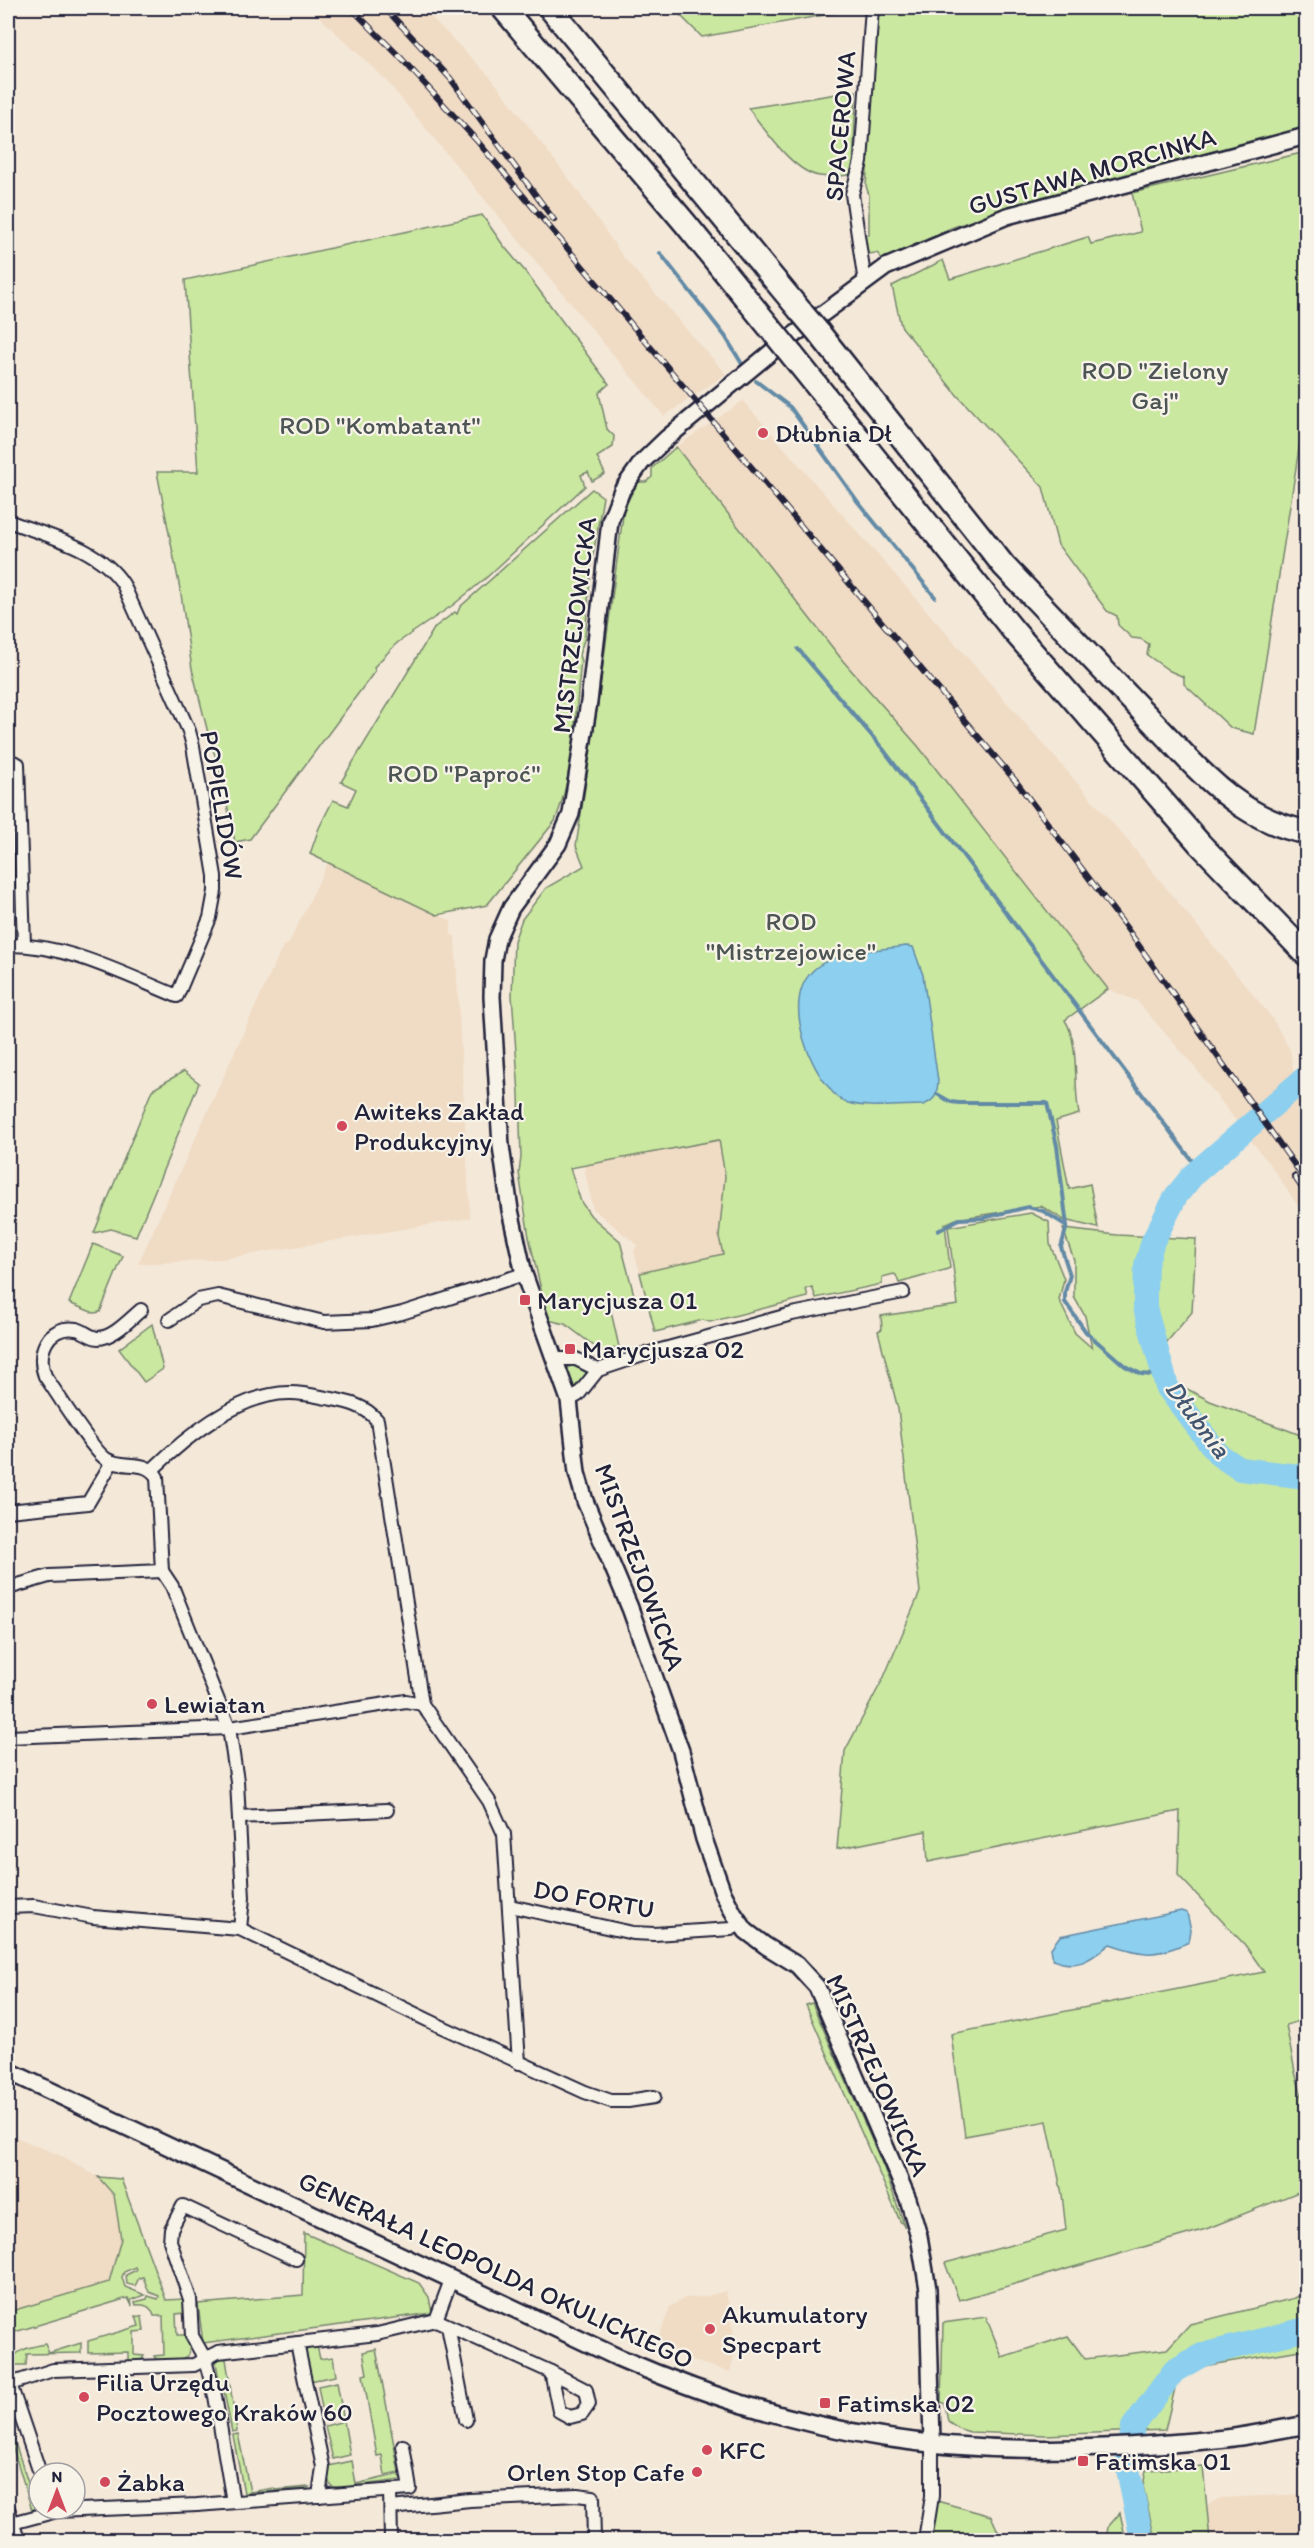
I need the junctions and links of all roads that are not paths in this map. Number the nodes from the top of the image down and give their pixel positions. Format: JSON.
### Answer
{"nodes":[{"id":1,"x":503,"y":8,"type":"edge"},
{"id":2,"x":550,"y":8,"type":"edge"},
{"id":3,"x":872,"y":8,"type":"edge"},
{"id":4,"x":1306,"y":136,"type":"edge"},
{"id":5,"x":865,"y":283,"type":"junction"},
{"id":6,"x":667,"y":438,"type":"joint"},
{"id":7,"x":8,"y":521,"type":"edge"},
{"id":8,"x":8,"y":760,"type":"edge"},
{"id":9,"x":1306,"y":832,"type":"edge"},
{"id":10,"x":8,"y":945,"type":"edge"},
{"id":11,"x":24,"y":945,"type":"junction"},
{"id":12,"x":1306,"y":954,"type":"edge"},
{"id":13,"x":524,"y":1274,"type":"junction"},
{"id":14,"x":903,"y":1292,"type":"dead end"},
{"id":15,"x":141,"y":1310,"type":"dead end"},
{"id":16,"x":169,"y":1320,"type":"dead end"},
{"id":17,"x":556,"y":1359,"type":"junction"},
{"id":18,"x":598,"y":1370,"type":"junction"},
{"id":19,"x":569,"y":1400,"type":"junction"},
{"id":20,"x":112,"y":1462,"type":"junction"},
{"id":21,"x":152,"y":1470,"type":"junction"},
{"id":22,"x":8,"y":1511,"type":"edge"},
{"id":23,"x":162,"y":1571,"type":"junction"},
{"id":24,"x":8,"y":1588,"type":"edge"},
{"id":25,"x":422,"y":1704,"type":"junction"},
{"id":26,"x":229,"y":1728,"type":"junction"},
{"id":27,"x":8,"y":1737,"type":"edge"},
{"id":28,"x":387,"y":1810,"type":"dead end"},
{"id":29,"x":239,"y":1817,"type":"junction"},
{"id":30,"x":510,"y":1906,"type":"junction"},
{"id":31,"x":8,"y":1907,"type":"edge"},
{"id":32,"x":741,"y":1924,"type":"junction"},
{"id":33,"x":240,"y":1929,"type":"junction"},
{"id":34,"x":519,"y":2063,"type":"junction"},
{"id":35,"x":8,"y":2071,"type":"edge"},
{"id":36,"x":654,"y":2097,"type":"dead end"},
{"id":37,"x":296,"y":2259,"type":"dead end"},
{"id":38,"x":451,"y":2280,"type":"junction"},
{"id":39,"x":436,"y":2320,"type":"junction"},
{"id":40,"x":448,"y":2326,"type":"junction"},
{"id":41,"x":297,"y":2343,"type":"junction"},
{"id":42,"x":206,"y":2359,"type":"junction"},
{"id":43,"x":551,"y":2372,"type":"dead end"},
{"id":44,"x":466,"y":2420,"type":"dead end"},
{"id":45,"x":1306,"y":2425,"type":"edge"},
{"id":46,"x":932,"y":2443,"type":"junction"},
{"id":47,"x":403,"y":2446,"type":"dead end"},
{"id":48,"x":36,"y":2461,"type":"edge"},
{"id":49,"x":390,"y":2490,"type":"junction"},
{"id":50,"x":319,"y":2496,"type":"junction"},
{"id":51,"x":233,"y":2502,"type":"junction"},
{"id":52,"x":8,"y":2508,"type":"edge"},
{"id":53,"x":87,"y":2508,"type":"edge"},
{"id":54,"x":391,"y":2508,"type":"junction"},
{"id":55,"x":27,"y":2518,"type":"edge"},
{"id":56,"x":12,"y":2523,"type":"junction"},
{"id":57,"x":18,"y":2541,"type":"edge"},
{"id":58,"x":391,"y":2541,"type":"edge"},
{"id":59,"x":594,"y":2541,"type":"edge"},
{"id":60,"x":925,"y":2541,"type":"edge"}],
"edges":[{"from":1,"to":12,"type":"highway","bridge":true},
{"from":2,"to":9,"type":"highway","bridge":true},
{"from":3,"to":5,"type":"street","name":"SPACEROWA"},
{"from":4,"to":5,"type":"street","name":"GUSTAWA MORCINKA"},
{"from":5,"to":6,"type":"street","name":"GUSTAWA MORCINKA"},
{"from":6,"to":13,"type":"street","name":"MISTRZEJOWICKA"},
{"from":7,"to":11,"type":"street","name":"POPIELIDÓW"},
{"from":8,"to":11,"type":"street"},
{"from":10,"to":11,"type":"street","name":"POPIELIDÓW"},
{"from":13,"to":16,"type":"street"},
{"from":13,"to":17,"type":"street","name":"MISTRZEJOWICKA"},
{"from":14,"to":18,"type":"street"},
{"from":15,"to":20,"type":"street"},
{"from":17,"to":18,"type":"street"},
{"from":17,"to":19,"type":"street","name":"MISTRZEJOWICKA"},
{"from":18,"to":19,"type":"street"},
{"from":19,"to":32,"type":"street","name":"MISTRZEJOWICKA"},
{"from":20,"to":21,"type":"street"},
{"from":20,"to":22,"type":"street"},
{"from":21,"to":23,"type":"street"},
{"from":21,"to":25,"type":"street"},
{"from":23,"to":24,"type":"street"},
{"from":23,"to":26,"type":"street"},
{"from":25,"to":26,"type":"street"},
{"from":25,"to":30,"type":"street"},
{"from":26,"to":27,"type":"street"},
{"from":26,"to":29,"type":"street"},
{"from":28,"to":29,"type":"street"},
{"from":29,"to":33,"type":"street"},
{"from":30,"to":32,"type":"street","name":"DO FORTU"},
{"from":30,"to":34,"type":"street"},
{"from":31,"to":33,"type":"street"},
{"from":32,"to":46,"type":"street","name":"MISTRZEJOWICKA"},
{"from":33,"to":34,"type":"street"},
{"from":34,"to":36,"type":"street"},
{"from":35,"to":38,"type":"main road","name":"GENERAŁA LEOPOLDA OKULICKIEGO"},
{"from":37,"to":42,"type":"street"},
{"from":38,"to":39,"type":"street"},
{"from":38,"to":46,"type":"main road","name":"GENERAŁA LEOPOLDA OKULICKIEGO"},
{"from":39,"to":40,"type":"street"},
{"from":39,"to":41,"type":"street"},
{"from":40,"to":43,"type":"street"},
{"from":40,"to":44,"type":"street"},
{"from":41,"to":42,"type":"street"},
{"from":41,"to":50,"type":"street"},
{"from":42,"to":48,"type":"street"},
{"from":42,"to":51,"type":"street"},
{"from":45,"to":46,"type":"main road","name":"GENERAŁA LEOPOLDA OKULICKIEGO"},
{"from":46,"to":60,"type":"street"},
{"from":47,"to":49,"type":"street"},
{"from":49,"to":50,"type":"street"},
{"from":49,"to":54,"type":"street"},
{"from":50,"to":51,"type":"street"},
{"from":51,"to":53,"type":"street"},
{"from":52,"to":56,"type":"street"},
{"from":54,"to":58,"type":"street"},
{"from":54,"to":59,"type":"street"},
{"from":55,"to":56,"type":"street"},
{"from":56,"to":57,"type":"street"}]}
